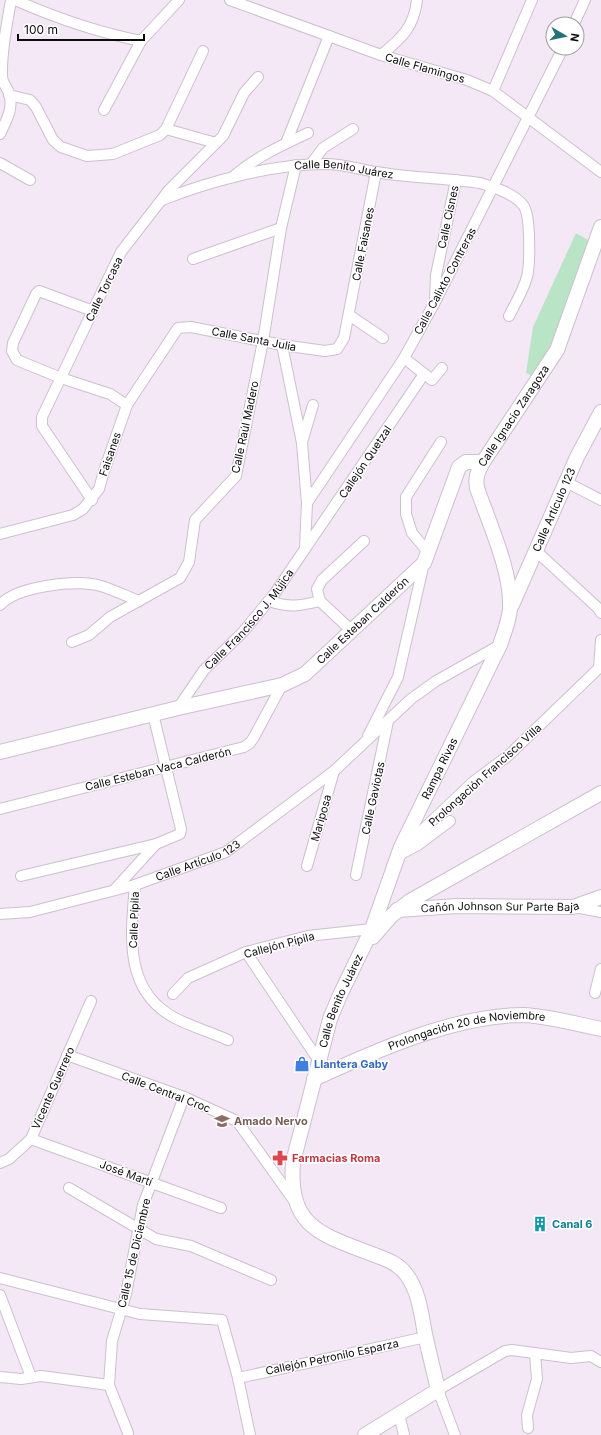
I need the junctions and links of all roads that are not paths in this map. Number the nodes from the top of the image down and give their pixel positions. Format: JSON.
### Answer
{"nodes":[{"id":1,"x":11,"y":0,"type":"edge"},
{"id":2,"x":15,"y":0,"type":"edge"},
{"id":3,"x":179,"y":0,"type":"edge"},
{"id":4,"x":230,"y":0,"type":"edge"},
{"id":5,"x":417,"y":0,"type":"edge"},
{"id":6,"x":532,"y":0,"type":"edge"},
{"id":7,"x":585,"y":0,"type":"edge"},
{"id":8,"x":4,"y":16,"type":"edge"},
{"id":9,"x":578,"y":16,"type":"edge"},
{"id":10,"x":329,"y":36,"type":"junction"},
{"id":11,"x":140,"y":41,"type":"junction"},
{"id":12,"x":204,"y":51,"type":"dead end"},
{"id":13,"x":381,"y":55,"type":"junction"},
{"id":14,"x":559,"y":56,"type":"edge"},
{"id":15,"x":258,"y":77,"type":"dead end"},
{"id":16,"x":493,"y":91,"type":"junction"},
{"id":17,"x":9,"y":95,"type":"junction"},
{"id":18,"x":104,"y":110,"type":"dead end"},
{"id":19,"x":528,"y":117,"type":"junction"},
{"id":20,"x":166,"y":129,"type":"junction"},
{"id":21,"x":353,"y":129,"type":"dead end"},
{"id":22,"x":308,"y":133,"type":"dead end"},
{"id":23,"x":0,"y":134,"type":"edge"},
{"id":24,"x":216,"y":143,"type":"junction"},
{"id":25,"x":286,"y":143,"type":"junction"},
{"id":26,"x":0,"y":163,"type":"edge"},
{"id":27,"x":311,"y":164,"type":"junction"},
{"id":28,"x":296,"y":165,"type":"junction"},
{"id":29,"x":376,"y":172,"type":"junction"},
{"id":30,"x":601,"y":172,"type":"edge"},
{"id":31,"x":233,"y":177,"type":"junction"},
{"id":32,"x":30,"y":180,"type":"dead end"},
{"id":33,"x":456,"y":180,"type":"junction"},
{"id":34,"x":493,"y":187,"type":"junction"},
{"id":35,"x":162,"y":200,"type":"junction"},
{"id":36,"x":601,"y":227,"type":"edge"},
{"id":37,"x":280,"y":228,"type":"junction"},
{"id":38,"x":597,"y":248,"type":"edge"},
{"id":39,"x":193,"y":259,"type":"dead end"},
{"id":40,"x":435,"y":302,"type":"junction"},
{"id":41,"x":93,"y":312,"type":"junction"},
{"id":42,"x":349,"y":315,"type":"junction"},
{"id":43,"x":509,"y":316,"type":"dead end"},
{"id":44,"x":183,"y":326,"type":"joint"},
{"id":45,"x":383,"y":338,"type":"dead end"},
{"id":46,"x":263,"y":341,"type":"junction"},
{"id":47,"x":282,"y":345,"type":"junction"},
{"id":48,"x":325,"y":351,"type":"joint"},
{"id":49,"x":404,"y":358,"type":"junction"},
{"id":50,"x":442,"y":368,"type":"dead end"},
{"id":51,"x":424,"y":374,"type":"junction"},
{"id":52,"x":61,"y":378,"type":"junction"},
{"id":53,"x":127,"y":405,"type":"junction"},
{"id":54,"x":313,"y":405,"type":"dead end"},
{"id":55,"x":601,"y":412,"type":"edge"},
{"id":56,"x":441,"y":442,"type":"dead end"},
{"id":57,"x":302,"y":443,"type":"junction"},
{"id":58,"x":483,"y":462,"type":"junction"},
{"id":59,"x":566,"y":482,"type":"junction"},
{"id":60,"x":92,"y":500,"type":"junction"},
{"id":61,"x":601,"y":500,"type":"edge"},
{"id":62,"x":308,"y":503,"type":"junction"},
{"id":63,"x":0,"y":534,"type":"edge"},
{"id":64,"x":364,"y":541,"type":"dead end"},
{"id":65,"x":305,"y":548,"type":"junction"},
{"id":66,"x":535,"y":550,"type":"junction"},
{"id":67,"x":426,"y":557,"type":"junction"},
{"id":68,"x":269,"y":600,"type":"junction"},
{"id":69,"x":139,"y":601,"type":"junction"},
{"id":70,"x":320,"y":601,"type":"junction"},
{"id":71,"x":0,"y":605,"type":"edge"},
{"id":72,"x":510,"y":609,"type":"junction"},
{"id":73,"x":601,"y":613,"type":"edge"},
{"id":74,"x":352,"y":631,"type":"junction"},
{"id":75,"x":601,"y":640,"type":"edge"},
{"id":76,"x":72,"y":642,"type":"dead end"},
{"id":77,"x":500,"y":644,"type":"junction"},
{"id":78,"x":600,"y":667,"type":"edge"},
{"id":79,"x":282,"y":685,"type":"junction"},
{"id":80,"x":178,"y":708,"type":"junction"},
{"id":81,"x":153,"y":714,"type":"junction"},
{"id":82,"x":388,"y":721,"type":"junction"},
{"id":83,"x":364,"y":743,"type":"junction"},
{"id":84,"x":0,"y":752,"type":"edge"},
{"id":85,"x":166,"y":766,"type":"junction"},
{"id":86,"x":334,"y":771,"type":"junction"},
{"id":87,"x":601,"y":793,"type":"edge"},
{"id":88,"x":0,"y":809,"type":"edge"},
{"id":89,"x":450,"y":821,"type":"dead end"},
{"id":90,"x":156,"y":844,"type":"junction"},
{"id":91,"x":399,"y":851,"type":"junction"},
{"id":92,"x":307,"y":866,"type":"dead end"},
{"id":93,"x":356,"y":875,"type":"dead end"},
{"id":94,"x":21,"y":876,"type":"dead end"},
{"id":95,"x":135,"y":885,"type":"junction"},
{"id":96,"x":115,"y":889,"type":"junction"},
{"id":97,"x":601,"y":897,"type":"edge"},
{"id":98,"x":573,"y":907,"type":"junction"},
{"id":99,"x":397,"y":910,"type":"junction"},
{"id":100,"x":601,"y":912,"type":"edge"},
{"id":101,"x":0,"y":914,"type":"edge"},
{"id":102,"x":372,"y":929,"type":"junction"},
{"id":103,"x":364,"y":948,"type":"junction"},
{"id":104,"x":246,"y":952,"type":"junction"},
{"id":105,"x":601,"y":969,"type":"edge"},
{"id":106,"x":595,"y":993,"type":"dead end"},
{"id":107,"x":173,"y":994,"type":"dead end"},
{"id":108,"x":92,"y":1001,"type":"dead end"},
{"id":109,"x":601,"y":1029,"type":"edge"},
{"id":110,"x":228,"y":1040,"type":"dead end"},
{"id":111,"x":67,"y":1055,"type":"junction"},
{"id":112,"x":319,"y":1061,"type":"junction"},
{"id":113,"x":314,"y":1079,"type":"junction"},
{"id":114,"x":184,"y":1097,"type":"junction"},
{"id":115,"x":31,"y":1139,"type":"junction"},
{"id":116,"x":0,"y":1163,"type":"edge"},
{"id":117,"x":152,"y":1183,"type":"junction"},
{"id":118,"x":69,"y":1188,"type":"dead end"},
{"id":119,"x":296,"y":1204,"type":"junction"},
{"id":120,"x":221,"y":1208,"type":"dead end"},
{"id":121,"x":138,"y":1229,"type":"junction"},
{"id":122,"x":0,"y":1278,"type":"edge"},
{"id":123,"x":271,"y":1280,"type":"dead end"},
{"id":124,"x":0,"y":1295,"type":"edge"},
{"id":125,"x":122,"y":1308,"type":"junction"},
{"id":126,"x":426,"y":1337,"type":"junction"},
{"id":127,"x":535,"y":1353,"type":"junction"},
{"id":128,"x":601,"y":1362,"type":"edge"},
{"id":129,"x":0,"y":1377,"type":"edge"},
{"id":130,"x":31,"y":1377,"type":"junction"},
{"id":131,"x":238,"y":1378,"type":"junction"},
{"id":132,"x":109,"y":1385,"type":"junction"},
{"id":133,"x":438,"y":1390,"type":"junction"},
{"id":134,"x":399,"y":1414,"type":"junction"},
{"id":135,"x":528,"y":1428,"type":"dead end"},
{"id":136,"x":128,"y":1433,"type":"dead end"},
{"id":137,"x":250,"y":1435,"type":"edge"},
{"id":138,"x":365,"y":1435,"type":"edge"},
{"id":139,"x":404,"y":1435,"type":"edge"},
{"id":140,"x":455,"y":1435,"type":"edge"}],
"edges":[{"from":1,"to":8,"type":"street"},
{"from":2,"to":11,"type":"street"},
{"from":3,"to":11,"type":"street"},
{"from":4,"to":10,"type":"street","name":"Calle Flamingos"},
{"from":5,"to":13,"type":"street"},
{"from":6,"to":16,"type":"street"},
{"from":7,"to":9,"type":"street"},
{"from":8,"to":17,"type":"street"},
{"from":10,"to":13,"type":"street","name":"Calle Flamingos"},
{"from":10,"to":25,"type":"street"},
{"from":11,"to":18,"type":"street"},
{"from":12,"to":20,"type":"street"},
{"from":13,"to":16,"type":"street","name":"Calle Flamingos"},
{"from":14,"to":19,"type":"street","name":"Calle Calixto Contreras"},
{"from":15,"to":24,"type":"street","name":"Calle Torcasa"},
{"from":16,"to":19,"type":"street","name":"Calle Flamingos"},
{"from":17,"to":20,"type":"street"},
{"from":17,"to":23,"type":"street"},
{"from":19,"to":30,"type":"street","name":"Calle Flamingos"},
{"from":19,"to":34,"type":"street","name":"Calle Calixto Contreras"},
{"from":20,"to":24,"type":"street"},
{"from":21,"to":27,"type":"street"},
{"from":22,"to":25,"type":"street"},
{"from":24,"to":35,"type":"street","name":"Calle Torcasa"},
{"from":25,"to":31,"type":"street"},
{"from":26,"to":32,"type":"street"},
{"from":27,"to":28,"type":"street","name":"Calle Benito Juárez"},
{"from":27,"to":29,"type":"street","name":"Calle Benito Juárez"},
{"from":28,"to":31,"type":"street","name":"Calle Benito Juárez"},
{"from":28,"to":37,"type":"street","name":"Calle Raúl Madero"},
{"from":29,"to":33,"type":"street","name":"Calle Benito Juárez"},
{"from":29,"to":42,"type":"street","name":"Calle Faisanes"},
{"from":31,"to":35,"type":"street","name":"Calle Benito Juárez"},
{"from":33,"to":34,"type":"street","name":"Calle Benito Juárez"},
{"from":33,"to":40,"type":"street","name":"Calle Cisnes"},
{"from":34,"to":40,"type":"street","name":"Calle Calixto Contreras"},
{"from":34,"to":43,"type":"street","name":"Calle Benito Juárez"},
{"from":35,"to":41,"type":"street","name":"Calle Torcasa"},
{"from":36,"to":38,"type":"street","name":"Calle Ignacio Zaragoza"},
{"from":37,"to":39,"type":"street"},
{"from":37,"to":46,"type":"street","name":"Calle Raúl Madero"},
{"from":38,"to":58,"type":"street","name":"Calle Ignacio Zaragoza"},
{"from":40,"to":49,"type":"street","name":"Calle Calixto Contreras"},
{"from":41,"to":52,"type":"street","name":"Calle Torcasa"},
{"from":41,"to":52,"type":"street"},
{"from":42,"to":45,"type":"street"},
{"from":42,"to":48,"type":"street","name":"Calle Faisanes"},
{"from":44,"to":46,"type":"street","name":"Calle Santa Julia"},
{"from":44,"to":53,"type":"street","name":"Faisanes"},
{"from":46,"to":47,"type":"street","name":"Calle Santa Julia"},
{"from":46,"to":69,"type":"street","name":"Calle Raúl Madero"},
{"from":47,"to":48,"type":"street","name":"Calle Santa Julia"},
{"from":47,"to":57,"type":"street"},
{"from":49,"to":51,"type":"street"},
{"from":49,"to":62,"type":"street","name":"Calle Calixto Contreras"},
{"from":50,"to":51,"type":"street"},
{"from":51,"to":65,"type":"street","name":"Callejón Quetzal"},
{"from":52,"to":53,"type":"street"},
{"from":52,"to":60,"type":"street","name":"Calle Torcasa"},
{"from":53,"to":60,"type":"street","name":"Faisanes"},
{"from":54,"to":57,"type":"street"},
{"from":55,"to":59,"type":"street","name":"Calle Artículo 123"},
{"from":56,"to":67,"type":"street"},
{"from":57,"to":62,"type":"street"},
{"from":58,"to":67,"type":"street","name":"Calle Esteban Calderón"},
{"from":58,"to":72,"type":"street","name":"Calle Ignacio Zaragoza"},
{"from":59,"to":61,"type":"street"},
{"from":59,"to":66,"type":"street","name":"Calle Artículo 123"},
{"from":60,"to":63,"type":"street","name":"Faisanes"},
{"from":62,"to":65,"type":"street"},
{"from":64,"to":70,"type":"street"},
{"from":65,"to":68,"type":"street","name":"Calle Francisco J. Mújica"},
{"from":66,"to":72,"type":"street","name":"Calle Artículo 123"},
{"from":66,"to":73,"type":"street"},
{"from":67,"to":74,"type":"street","name":"Calle Esteban Calderón"},
{"from":67,"to":83,"type":"street","name":"Calle Artículo 123"},
{"from":68,"to":70,"type":"street"},
{"from":68,"to":80,"type":"street","name":"Calle Francisco J. Mújica"},
{"from":69,"to":71,"type":"street"},
{"from":69,"to":76,"type":"street","name":"Calle Raúl Madero"},
{"from":70,"to":74,"type":"street"},
{"from":72,"to":77,"type":"street","name":"Rampa Rivas"},
{"from":74,"to":79,"type":"street","name":"Calle Esteban Calderón"},
{"from":75,"to":78,"type":"street"},
{"from":77,"to":82,"type":"street","name":"Calle Artículo 123"},
{"from":77,"to":91,"type":"street","name":"Rampa Rivas"},
{"from":78,"to":91,"type":"street","name":"Prolongación Francisco Villa"},
{"from":79,"to":80,"type":"street","name":"Calle Esteban Calderón"},
{"from":79,"to":85,"type":"street","name":"Calle Esteban Vaca Calderón"},
{"from":80,"to":81,"type":"street"},
{"from":81,"to":84,"type":"street"},
{"from":81,"to":85,"type":"street"},
{"from":82,"to":83,"type":"street","name":"Calle Artículo 123"},
{"from":82,"to":93,"type":"street","name":"Calle Gaviotas"},
{"from":83,"to":86,"type":"street","name":"Calle Artículo 123"},
{"from":85,"to":88,"type":"street","name":"Calle Esteban Vaca Calderón"},
{"from":85,"to":90,"type":"street"},
{"from":86,"to":92,"type":"street","name":"Mariposa"},
{"from":86,"to":95,"type":"street","name":"Calle Artículo 123"},
{"from":87,"to":99,"type":"street","name":"Calle Benito Juárez"},
{"from":89,"to":91,"type":"street"},
{"from":90,"to":94,"type":"street"},
{"from":90,"to":96,"type":"street"},
{"from":91,"to":102,"type":"street","name":"Rampa Rivas"},
{"from":95,"to":96,"type":"street","name":"Calle Artículo 123"},
{"from":95,"to":110,"type":"street","name":"Calle Pípila"},
{"from":96,"to":101,"type":"street","name":"Calle Artículo 123"},
{"from":97,"to":98,"type":"street","name":"Cañón Johnson Sur Parte Baja"},
{"from":98,"to":99,"type":"street","name":"Cañón Johnson Sur Parte Baja"},
{"from":98,"to":100,"type":"street"},
{"from":99,"to":103,"type":"street","name":"Calle Benito Juárez"},
{"from":102,"to":103,"type":"street","name":"Calle Benito Juárez"},
{"from":102,"to":104,"type":"street","name":"Callejón Pípila"},
{"from":103,"to":112,"type":"street","name":"Calle Benito Juárez"},
{"from":104,"to":107,"type":"street","name":"Callejón Pípila"},
{"from":104,"to":112,"type":"street"},
{"from":105,"to":106,"type":"street"},
{"from":108,"to":111,"type":"street","name":"Vicente Guerrero"},
{"from":109,"to":113,"type":"street","name":"Prolongación 20 de Noviembre"},
{"from":111,"to":114,"type":"street","name":"Calle Central Croc"},
{"from":111,"to":115,"type":"street","name":"Vicente Guerrero"},
{"from":112,"to":113,"type":"street","name":"Calle Benito Juárez"},
{"from":113,"to":119,"type":"street","name":"Calle Benito Juárez"},
{"from":114,"to":117,"type":"street","name":"Calle 15 de Diciembre"},
{"from":114,"to":119,"type":"street","name":"Calle Central Croc"},
{"from":115,"to":116,"type":"street","name":"Vicente Guerrero"},
{"from":115,"to":117,"type":"street","name":"José Martí"},
{"from":117,"to":120,"type":"street","name":"José Martí"},
{"from":117,"to":121,"type":"street","name":"Calle 15 de Diciembre"},
{"from":118,"to":121,"type":"street"},
{"from":119,"to":126,"type":"street","name":"Calle Benito Juárez"},
{"from":121,"to":123,"type":"street"},
{"from":121,"to":125,"type":"street","name":"Calle 15 de Diciembre"},
{"from":122,"to":125,"type":"street"},
{"from":124,"to":130,"type":"street"},
{"from":125,"to":131,"type":"street"},
{"from":125,"to":132,"type":"street","name":"Calle 15 de Diciembre"},
{"from":126,"to":131,"type":"street","name":"Callejón Petronilo Esparza"},
{"from":126,"to":133,"type":"street","name":"Calle Benito Juárez"},
{"from":127,"to":128,"type":"street"},
{"from":127,"to":133,"type":"street"},
{"from":127,"to":135,"type":"street"},
{"from":129,"to":130,"type":"street"},
{"from":130,"to":132,"type":"street"},
{"from":131,"to":137,"type":"street"},
{"from":132,"to":136,"type":"street","name":"Calle 15 de Diciembre"},
{"from":133,"to":134,"type":"street"},
{"from":133,"to":140,"type":"street"},
{"from":134,"to":138,"type":"street"},
{"from":134,"to":139,"type":"street"}]}
